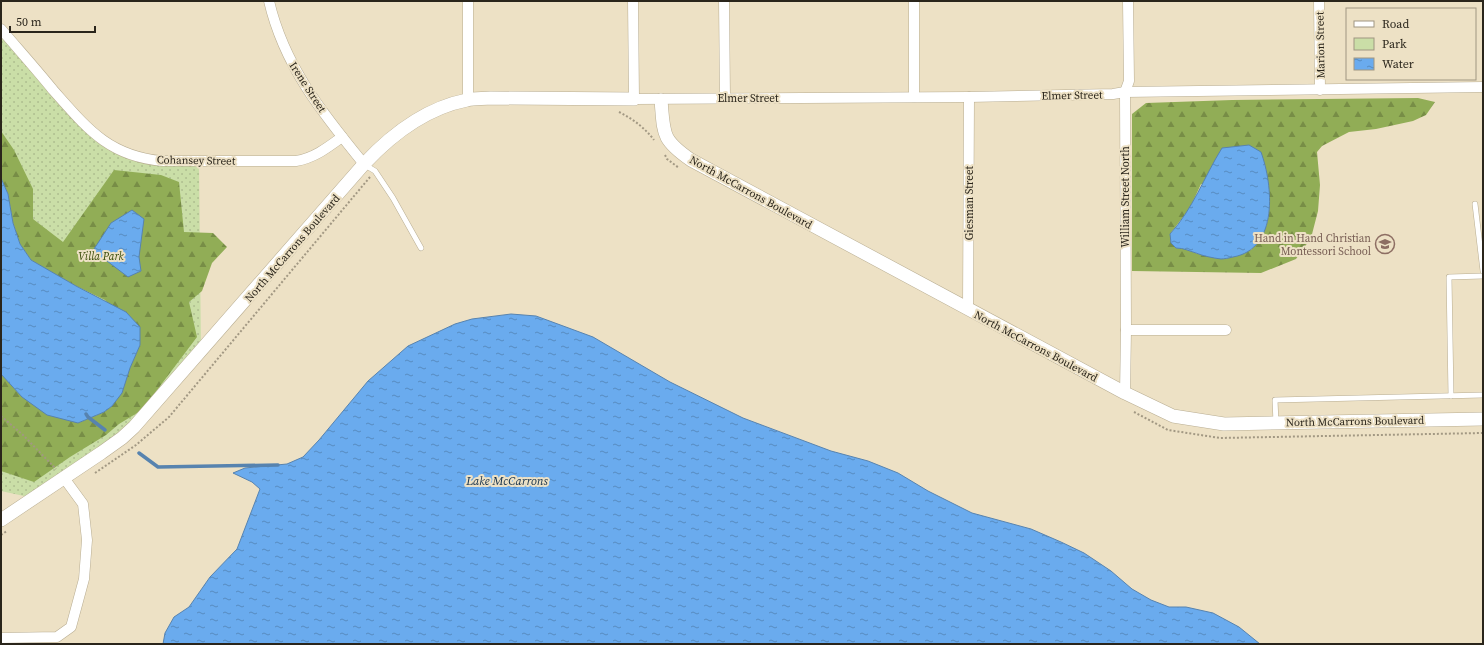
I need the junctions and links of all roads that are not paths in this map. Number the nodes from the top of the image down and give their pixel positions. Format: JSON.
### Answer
{"nodes":[{"id":1,"x":269,"y":1,"type":"edge"},
{"id":2,"x":468,"y":1,"type":"edge"},
{"id":3,"x":633,"y":1,"type":"edge"},
{"id":4,"x":724,"y":1,"type":"edge"},
{"id":5,"x":914,"y":1,"type":"edge"},
{"id":6,"x":1128,"y":1,"type":"edge"},
{"id":7,"x":1319,"y":1,"type":"edge"},
{"id":8,"x":1,"y":29,"type":"edge"},
{"id":9,"x":1483,"y":88,"type":"edge"},
{"id":10,"x":1320,"y":90,"type":"junction"},
{"id":11,"x":1125,"y":92,"type":"junction"},
{"id":12,"x":914,"y":97,"type":"junction"},
{"id":13,"x":969,"y":97,"type":"junction"},
{"id":14,"x":725,"y":98,"type":"junction"},
{"id":15,"x":634,"y":99,"type":"junction"},
{"id":16,"x":468,"y":100,"type":"junction"},
{"id":17,"x":660,"y":100,"type":"junction"},
{"id":18,"x":342,"y":137,"type":"junction"},
{"id":19,"x":370,"y":168,"type":"junction"},
{"id":20,"x":1475,"y":204,"type":"dead end"},
{"id":21,"x":421,"y":248,"type":"dead end"},
{"id":22,"x":1483,"y":271,"type":"edge"},
{"id":23,"x":1483,"y":276,"type":"edge"},
{"id":24,"x":968,"y":309,"type":"junction"},
{"id":25,"x":1126,"y":330,"type":"junction"},
{"id":26,"x":1226,"y":330,"type":"dead end"},
{"id":27,"x":1124,"y":393,"type":"junction"},
{"id":28,"x":1483,"y":395,"type":"edge"},
{"id":29,"x":1450,"y":396,"type":"junction"},
{"id":30,"x":1483,"y":419,"type":"edge"},
{"id":31,"x":1276,"y":423,"type":"junction"},
{"id":32,"x":64,"y":478,"type":"junction"},
{"id":33,"x":4,"y":525,"type":"edge"},
{"id":34,"x":1,"y":638,"type":"edge"}],
"edges":[{"from":1,"to":18,"type":"street","name":"Irene Street"},
{"from":2,"to":16,"type":"street"},
{"from":3,"to":15,"type":"street"},
{"from":4,"to":14,"type":"street"},
{"from":5,"to":12,"type":"street"},
{"from":6,"to":11,"type":"street","name":"William Street North"},
{"from":7,"to":10,"type":"street","name":"Marion Street"},
{"from":8,"to":18,"type":"street","name":"Cohansey Street"},
{"from":9,"to":10,"type":"street","name":"Elmer Street"},
{"from":10,"to":11,"type":"street","name":"Elmer Street"},
{"from":11,"to":13,"type":"street","name":"Elmer Street"},
{"from":11,"to":25,"type":"street","name":"William Street North"},
{"from":12,"to":13,"type":"street","name":"Elmer Street"},
{"from":12,"to":14,"type":"street","name":"Elmer Street"},
{"from":13,"to":24,"type":"street","name":"Giesman Street"},
{"from":14,"to":17,"type":"street","name":"Elmer Street"},
{"from":15,"to":16,"type":"street","name":"North McCarrons Boulevard"},
{"from":15,"to":17,"type":"street","name":"Elmer Street"},
{"from":16,"to":19,"type":"street","name":"North McCarrons Boulevard"},
{"from":17,"to":24,"type":"street","name":"North McCarrons Boulevard"},
{"from":18,"to":19,"type":"street","name":"Irene Street"},
{"from":19,"to":21,"type":"lane"},
{"from":19,"to":32,"type":"street","name":"North McCarrons Boulevard"},
{"from":20,"to":22,"type":"lane"},
{"from":23,"to":29,"type":"lane"},
{"from":24,"to":27,"type":"street","name":"North McCarrons Boulevard"},
{"from":25,"to":26,"type":"street"},
{"from":25,"to":27,"type":"street","name":"William Street North"},
{"from":27,"to":31,"type":"street","name":"North McCarrons Boulevard"},
{"from":28,"to":29,"type":"lane"},
{"from":29,"to":31,"type":"lane"},
{"from":30,"to":31,"type":"street","name":"North McCarrons Boulevard"},
{"from":32,"to":33,"type":"street","name":"North McCarrons Boulevard"},
{"from":32,"to":34,"type":"street"}]}
